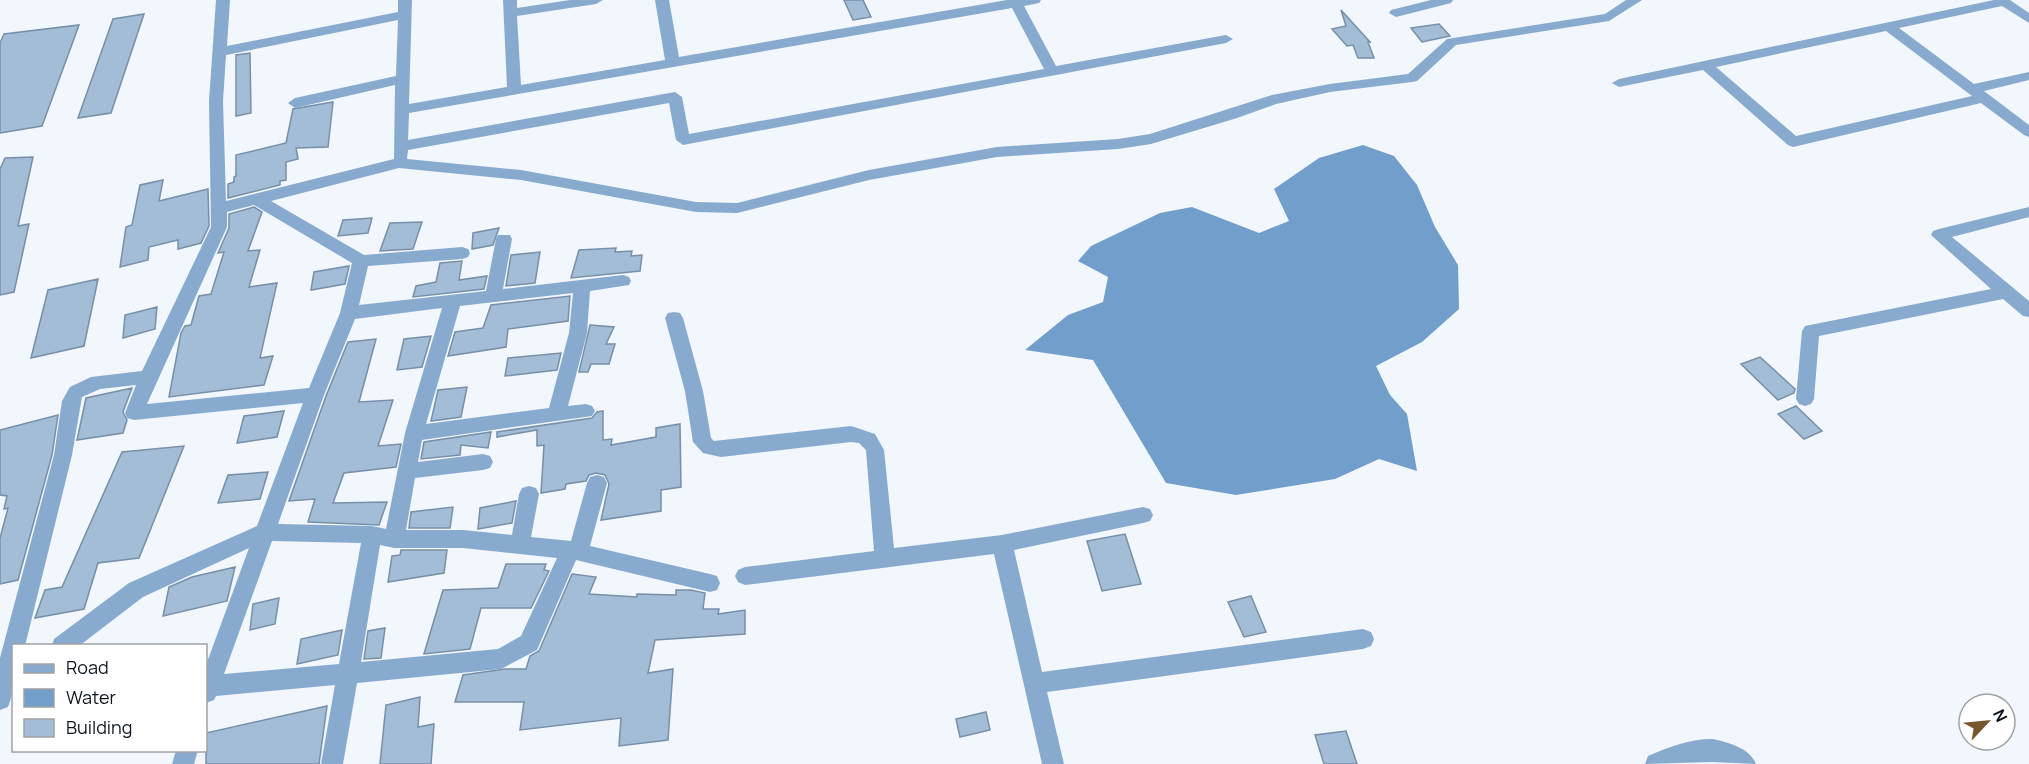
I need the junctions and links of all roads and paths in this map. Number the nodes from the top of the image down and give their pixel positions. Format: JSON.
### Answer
{"nodes":[{"id":1,"x":223,"y":0,"type":"edge"},
{"id":2,"x":596,"y":0,"type":"edge"},
{"id":3,"x":662,"y":0,"type":"edge"},
{"id":4,"x":1034,"y":0,"type":"edge"},
{"id":5,"x":1446,"y":0,"type":"edge"},
{"id":6,"x":1635,"y":0,"type":"edge"},
{"id":7,"x":2022,"y":0,"type":"edge"},
{"id":8,"x":1015,"y":1,"type":"edge"},
{"id":9,"x":2003,"y":1,"type":"edge"},
{"id":10,"x":2029,"y":5,"type":"edge"},
{"id":11,"x":510,"y":6,"type":"edge"},
{"id":12,"x":405,"y":8,"type":"edge"},
{"id":13,"x":1396,"y":13,"type":"dead end"},
{"id":14,"x":2029,"y":19,"type":"edge"},
{"id":15,"x":1888,"y":27,"type":"junction"},
{"id":16,"x":1226,"y":39,"type":"dead end"},
{"id":17,"x":220,"y":52,"type":"junction"},
{"id":18,"x":674,"y":63,"type":"junction"},
{"id":19,"x":1706,"y":65,"type":"junction"},
{"id":20,"x":1052,"y":71,"type":"junction"},
{"id":21,"x":2029,"y":76,"type":"edge"},
{"id":22,"x":403,"y":79,"type":"junction"},
{"id":23,"x":1619,"y":83,"type":"dead end"},
{"id":24,"x":514,"y":90,"type":"junction"},
{"id":25,"x":1978,"y":94,"type":"junction"},
{"id":26,"x":295,"y":103,"type":"dead end"},
{"id":27,"x":402,"y":110,"type":"junction"},
{"id":28,"x":2029,"y":132,"type":"edge"},
{"id":29,"x":402,"y":146,"type":"junction"},
{"id":30,"x":399,"y":163,"type":"junction"},
{"id":31,"x":256,"y":199,"type":"junction"},
{"id":32,"x":220,"y":208,"type":"junction"},
{"id":33,"x":2029,"y":212,"type":"edge"},
{"id":34,"x":504,"y":239,"type":"dead end"},
{"id":35,"x":462,"y":253,"type":"dead end"},
{"id":36,"x":361,"y":261,"type":"junction"},
{"id":37,"x":623,"y":281,"type":"dead end"},
{"id":38,"x":582,"y":285,"type":"junction"},
{"id":39,"x":2006,"y":292,"type":"junction"},
{"id":40,"x":494,"y":296,"type":"junction"},
{"id":41,"x":453,"y":301,"type":"junction"},
{"id":42,"x":2029,"y":311,"type":"edge"},
{"id":43,"x":349,"y":313,"type":"junction"},
{"id":44,"x":674,"y":318,"type":"dead end"},
{"id":45,"x":148,"y":377,"type":"junction"},
{"id":46,"x":315,"y":395,"type":"junction"},
{"id":47,"x":1805,"y":399,"type":"dead end"},
{"id":48,"x":586,"y":411,"type":"dead end"},
{"id":49,"x":556,"y":415,"type":"junction"},
{"id":50,"x":414,"y":433,"type":"junction"},
{"id":51,"x":483,"y":462,"type":"dead end"},
{"id":52,"x":406,"y":471,"type":"junction"},
{"id":53,"x":597,"y":483,"type":"dead end"},
{"id":54,"x":529,"y":494,"type":"dead end"},
{"id":55,"x":1143,"y":515,"type":"dead end"},
{"id":56,"x":264,"y":532,"type":"junction"},
{"id":57,"x":372,"y":535,"type":"junction"},
{"id":58,"x":394,"y":539,"type":"junction"},
{"id":59,"x":1002,"y":544,"type":"junction"},
{"id":60,"x":520,"y":545,"type":"junction"},
{"id":61,"x":574,"y":551,"type":"junction"},
{"id":62,"x":885,"y":559,"type":"junction"},
{"id":63,"x":745,"y":576,"type":"dead end"},
{"id":64,"x":710,"y":584,"type":"dead end"},
{"id":65,"x":1363,"y":639,"type":"dead end"},
{"id":66,"x":15,"y":644,"type":"edge"},
{"id":67,"x":63,"y":644,"type":"edge"},
{"id":68,"x":214,"y":648,"type":"edge"},
{"id":69,"x":12,"y":656,"type":"edge"},
{"id":70,"x":348,"y":674,"type":"junction"},
{"id":71,"x":1035,"y":683,"type":"junction"},
{"id":72,"x":207,"y":689,"type":"edge"},
{"id":73,"x":5,"y":691,"type":"edge"},
{"id":74,"x":332,"y":764,"type":"edge"},
{"id":75,"x":1053,"y":764,"type":"edge"},
{"id":76,"x":1656,"y":764,"type":"edge"},
{"id":77,"x":1745,"y":764,"type":"edge"}],
"edges":[{"from":1,"to":17,"type":"street"},
{"from":2,"to":11,"type":"street"},
{"from":3,"to":18,"type":"street"},
{"from":4,"to":8,"type":"street"},
{"from":5,"to":13,"type":"street"},
{"from":6,"to":30,"type":"street"},
{"from":7,"to":10,"type":"street"},
{"from":8,"to":18,"type":"street"},
{"from":8,"to":20,"type":"street"},
{"from":9,"to":14,"type":"street"},
{"from":9,"to":15,"type":"street"},
{"from":11,"to":24,"type":"street"},
{"from":12,"to":17,"type":"street"},
{"from":12,"to":22,"type":"street"},
{"from":15,"to":19,"type":"street"},
{"from":15,"to":25,"type":"street"},
{"from":16,"to":20,"type":"street"},
{"from":17,"to":32,"type":"street"},
{"from":18,"to":24,"type":"street"},
{"from":19,"to":23,"type":"street"},
{"from":19,"to":25,"type":"street"},
{"from":20,"to":29,"type":"street"},
{"from":21,"to":25,"type":"street"},
{"from":22,"to":26,"type":"street"},
{"from":22,"to":27,"type":"street"},
{"from":24,"to":27,"type":"street"},
{"from":25,"to":28,"type":"street"},
{"from":27,"to":29,"type":"street"},
{"from":29,"to":30,"type":"street"},
{"from":30,"to":31,"type":"street"},
{"from":31,"to":32,"type":"street"},
{"from":31,"to":36,"type":"street"},
{"from":32,"to":45,"type":"street"},
{"from":33,"to":39,"type":"street"},
{"from":34,"to":40,"type":"street"},
{"from":35,"to":36,"type":"street"},
{"from":36,"to":43,"type":"street"},
{"from":37,"to":38,"type":"street"},
{"from":38,"to":40,"type":"street"},
{"from":38,"to":49,"type":"street"},
{"from":39,"to":42,"type":"street"},
{"from":39,"to":47,"type":"street"},
{"from":40,"to":41,"type":"street"},
{"from":41,"to":43,"type":"street"},
{"from":41,"to":50,"type":"street"},
{"from":43,"to":46,"type":"street"},
{"from":44,"to":62,"type":"street"},
{"from":45,"to":46,"type":"street"},
{"from":45,"to":66,"type":"street"},
{"from":46,"to":56,"type":"street"},
{"from":48,"to":49,"type":"street"},
{"from":49,"to":50,"type":"street"},
{"from":50,"to":52,"type":"street"},
{"from":51,"to":52,"type":"street"},
{"from":52,"to":58,"type":"street"},
{"from":53,"to":61,"type":"street"},
{"from":54,"to":60,"type":"street"},
{"from":55,"to":59,"type":"street"},
{"from":56,"to":57,"type":"street"},
{"from":56,"to":67,"type":"street"},
{"from":56,"to":68,"type":"street"},
{"from":57,"to":58,"type":"street"},
{"from":57,"to":70,"type":"street"},
{"from":58,"to":60,"type":"street"},
{"from":59,"to":62,"type":"street"},
{"from":59,"to":71,"type":"street"},
{"from":60,"to":61,"type":"street"},
{"from":61,"to":64,"type":"street"},
{"from":61,"to":70,"type":"street"},
{"from":62,"to":63,"type":"street"},
{"from":65,"to":71,"type":"street"},
{"from":68,"to":72,"type":"street"},
{"from":69,"to":73,"type":"street"},
{"from":70,"to":72,"type":"street"},
{"from":70,"to":74,"type":"street"},
{"from":71,"to":75,"type":"street"},
{"from":76,"to":77,"type":"street"}]}
